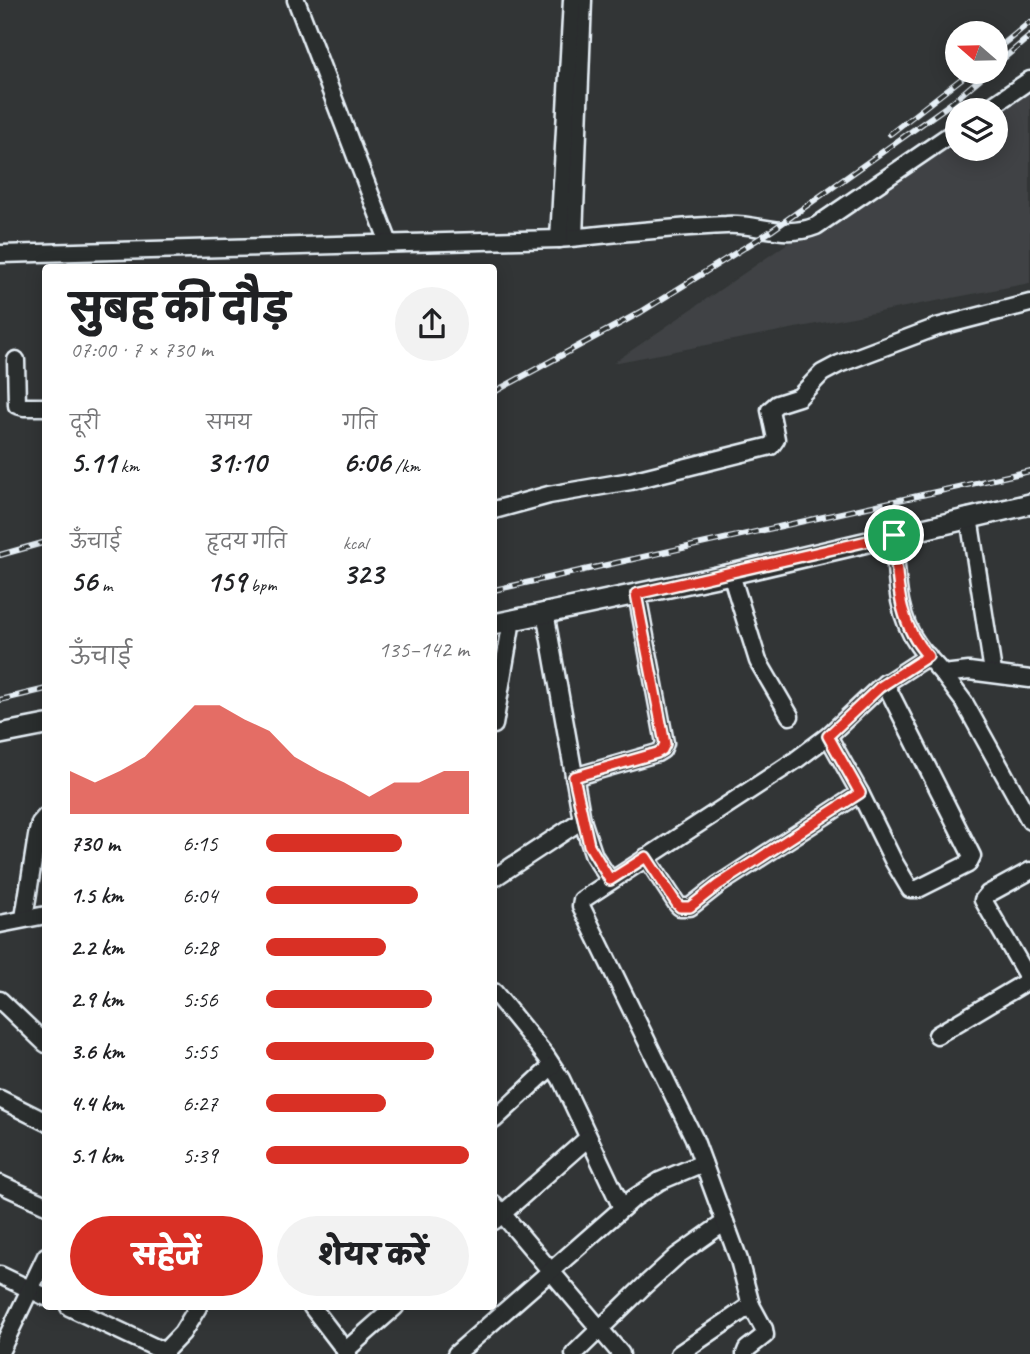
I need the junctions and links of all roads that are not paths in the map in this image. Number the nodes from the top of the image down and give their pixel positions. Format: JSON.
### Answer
{"nodes":[{"id":1,"x":296,"y":0,"type":"edge"},
{"id":2,"x":572,"y":0,"type":"edge"},
{"id":3,"x":583,"y":0,"type":"edge"},
{"id":4,"x":1030,"y":80,"type":"edge"},
{"id":5,"x":1004,"y":98,"type":"edge"},
{"id":6,"x":945,"y":138,"type":"edge"},
{"id":7,"x":566,"y":238,"type":"junction"},
{"id":8,"x":389,"y":243,"type":"junction"},
{"id":9,"x":0,"y":254,"type":"edge"},
{"id":10,"x":56,"y":260,"type":"edge"},
{"id":11,"x":1030,"y":303,"type":"edge"},
{"id":12,"x":16,"y":360,"type":"dead end"},
{"id":13,"x":42,"y":407,"type":"edge"},
{"id":14,"x":1030,"y":504,"type":"edge"},
{"id":15,"x":497,"y":509,"type":"edge"},
{"id":16,"x":969,"y":517,"type":"junction"},
{"id":17,"x":894,"y":535,"type":"junction"},
{"id":18,"x":731,"y":573,"type":"junction"},
{"id":19,"x":636,"y":594,"type":"junction"},
{"id":20,"x":545,"y":612,"type":"junction"},
{"id":21,"x":503,"y":622,"type":"edge"},
{"id":22,"x":928,"y":656,"type":"junction"},
{"id":23,"x":993,"y":672,"type":"junction"},
{"id":24,"x":943,"y":674,"type":"junction"},
{"id":25,"x":1030,"y":679,"type":"edge"},
{"id":26,"x":886,"y":683,"type":"junction"},
{"id":27,"x":497,"y":686,"type":"edge"},
{"id":28,"x":790,"y":716,"type":"dead end"},
{"id":29,"x":42,"y":725,"type":"edge"},
{"id":30,"x":0,"y":734,"type":"edge"},
{"id":31,"x":828,"y":736,"type":"junction"},
{"id":32,"x":574,"y":777,"type":"junction"},
{"id":33,"x":860,"y":793,"type":"junction"},
{"id":34,"x":582,"y":820,"type":"junction"},
{"id":35,"x":42,"y":821,"type":"edge"},
{"id":36,"x":1030,"y":821,"type":"edge"},
{"id":37,"x":646,"y":857,"type":"junction"},
{"id":38,"x":1030,"y":871,"type":"edge"},
{"id":39,"x":497,"y":876,"type":"edge"},
{"id":40,"x":610,"y":880,"type":"junction"},
{"id":41,"x":42,"y":916,"type":"edge"},
{"id":42,"x":24,"y":918,"type":"junction"},
{"id":43,"x":0,"y":924,"type":"edge"},
{"id":44,"x":497,"y":996,"type":"edge"},
{"id":45,"x":0,"y":1000,"type":"edge"},
{"id":46,"x":506,"y":1010,"type":"junction"},
{"id":47,"x":497,"y":1019,"type":"edge"},
{"id":48,"x":937,"y":1035,"type":"dead end"},
{"id":49,"x":42,"y":1040,"type":"edge"},
{"id":50,"x":552,"y":1066,"type":"junction"},
{"id":51,"x":0,"y":1098,"type":"edge"},
{"id":52,"x":497,"y":1118,"type":"edge"},
{"id":53,"x":42,"y":1120,"type":"edge"},
{"id":54,"x":588,"y":1138,"type":"junction"},
{"id":55,"x":703,"y":1163,"type":"junction"},
{"id":56,"x":0,"y":1184,"type":"edge"},
{"id":57,"x":42,"y":1203,"type":"edge"},
{"id":58,"x":622,"y":1208,"type":"junction"},
{"id":59,"x":497,"y":1212,"type":"edge"},
{"id":60,"x":497,"y":1214,"type":"edge"},
{"id":61,"x":725,"y":1222,"type":"junction"},
{"id":62,"x":42,"y":1264,"type":"edge"},
{"id":63,"x":551,"y":1271,"type":"junction"},
{"id":64,"x":0,"y":1275,"type":"edge"},
{"id":65,"x":30,"y":1289,"type":"junction"},
{"id":66,"x":42,"y":1295,"type":"edge"},
{"id":67,"x":751,"y":1305,"type":"junction"},
{"id":68,"x":75,"y":1310,"type":"edge"},
{"id":69,"x":196,"y":1310,"type":"edge"},
{"id":70,"x":314,"y":1310,"type":"edge"},
{"id":71,"x":392,"y":1310,"type":"edge"},
{"id":72,"x":601,"y":1330,"type":"junction"},
{"id":73,"x":0,"y":1352,"type":"edge"},
{"id":74,"x":347,"y":1352,"type":"edge"},
{"id":75,"x":164,"y":1353,"type":"edge"},
{"id":76,"x":456,"y":1354,"type":"edge"},
{"id":77,"x":575,"y":1354,"type":"edge"},
{"id":78,"x":621,"y":1354,"type":"edge"},
{"id":79,"x":679,"y":1354,"type":"edge"},
{"id":80,"x":745,"y":1354,"type":"edge"}],
"edges":[{"from":1,"to":8,"type":"street"},
{"from":2,"to":7,"type":"street"},
{"from":3,"to":7,"type":"street"},
{"from":4,"to":5,"type":"street"},
{"from":6,"to":7,"type":"street"},
{"from":7,"to":8,"type":"street"},
{"from":8,"to":10,"type":"street"},
{"from":9,"to":10,"type":"street"},
{"from":11,"to":15,"type":"street"},
{"from":12,"to":13,"type":"street"},
{"from":14,"to":16,"type":"main road"},
{"from":16,"to":17,"type":"main road"},
{"from":16,"to":23,"type":"street"},
{"from":17,"to":18,"type":"main road"},
{"from":17,"to":22,"type":"street"},
{"from":18,"to":19,"type":"main road"},
{"from":18,"to":28,"type":"street"},
{"from":19,"to":20,"type":"main road"},
{"from":19,"to":32,"type":"street"},
{"from":20,"to":21,"type":"main road"},
{"from":20,"to":32,"type":"street"},
{"from":21,"to":27,"type":"street"},
{"from":22,"to":24,"type":"street"},
{"from":22,"to":26,"type":"street"},
{"from":23,"to":24,"type":"street"},
{"from":23,"to":25,"type":"street"},
{"from":24,"to":36,"type":"street"},
{"from":26,"to":31,"type":"street"},
{"from":26,"to":33,"type":"street"},
{"from":29,"to":30,"type":"main road"},
{"from":31,"to":33,"type":"street"},
{"from":31,"to":37,"type":"street"},
{"from":32,"to":34,"type":"street"},
{"from":33,"to":37,"type":"street"},
{"from":34,"to":39,"type":"street"},
{"from":34,"to":40,"type":"street"},
{"from":35,"to":42,"type":"street"},
{"from":37,"to":40,"type":"street"},
{"from":38,"to":48,"type":"street"},
{"from":40,"to":55,"type":"street"},
{"from":41,"to":42,"type":"street"},
{"from":42,"to":43,"type":"street"},
{"from":44,"to":46,"type":"street"},
{"from":45,"to":49,"type":"street"},
{"from":46,"to":47,"type":"street"},
{"from":46,"to":50,"type":"street"},
{"from":50,"to":52,"type":"street"},
{"from":50,"to":54,"type":"street"},
{"from":51,"to":53,"type":"street"},
{"from":54,"to":58,"type":"street"},
{"from":54,"to":59,"type":"street"},
{"from":55,"to":58,"type":"street"},
{"from":55,"to":61,"type":"street"},
{"from":56,"to":57,"type":"street"},
{"from":58,"to":63,"type":"street"},
{"from":60,"to":63,"type":"street"},
{"from":61,"to":67,"type":"street"},
{"from":61,"to":72,"type":"street"},
{"from":62,"to":65,"type":"street"},
{"from":63,"to":72,"type":"street"},
{"from":63,"to":76,"type":"street"},
{"from":64,"to":65,"type":"street"},
{"from":65,"to":66,"type":"street"},
{"from":65,"to":73,"type":"street"},
{"from":67,"to":79,"type":"street"},
{"from":67,"to":80,"type":"street"},
{"from":68,"to":75,"type":"street"},
{"from":69,"to":75,"type":"street"},
{"from":70,"to":74,"type":"street"},
{"from":71,"to":74,"type":"street"},
{"from":72,"to":77,"type":"street"},
{"from":72,"to":78,"type":"street"}]}
